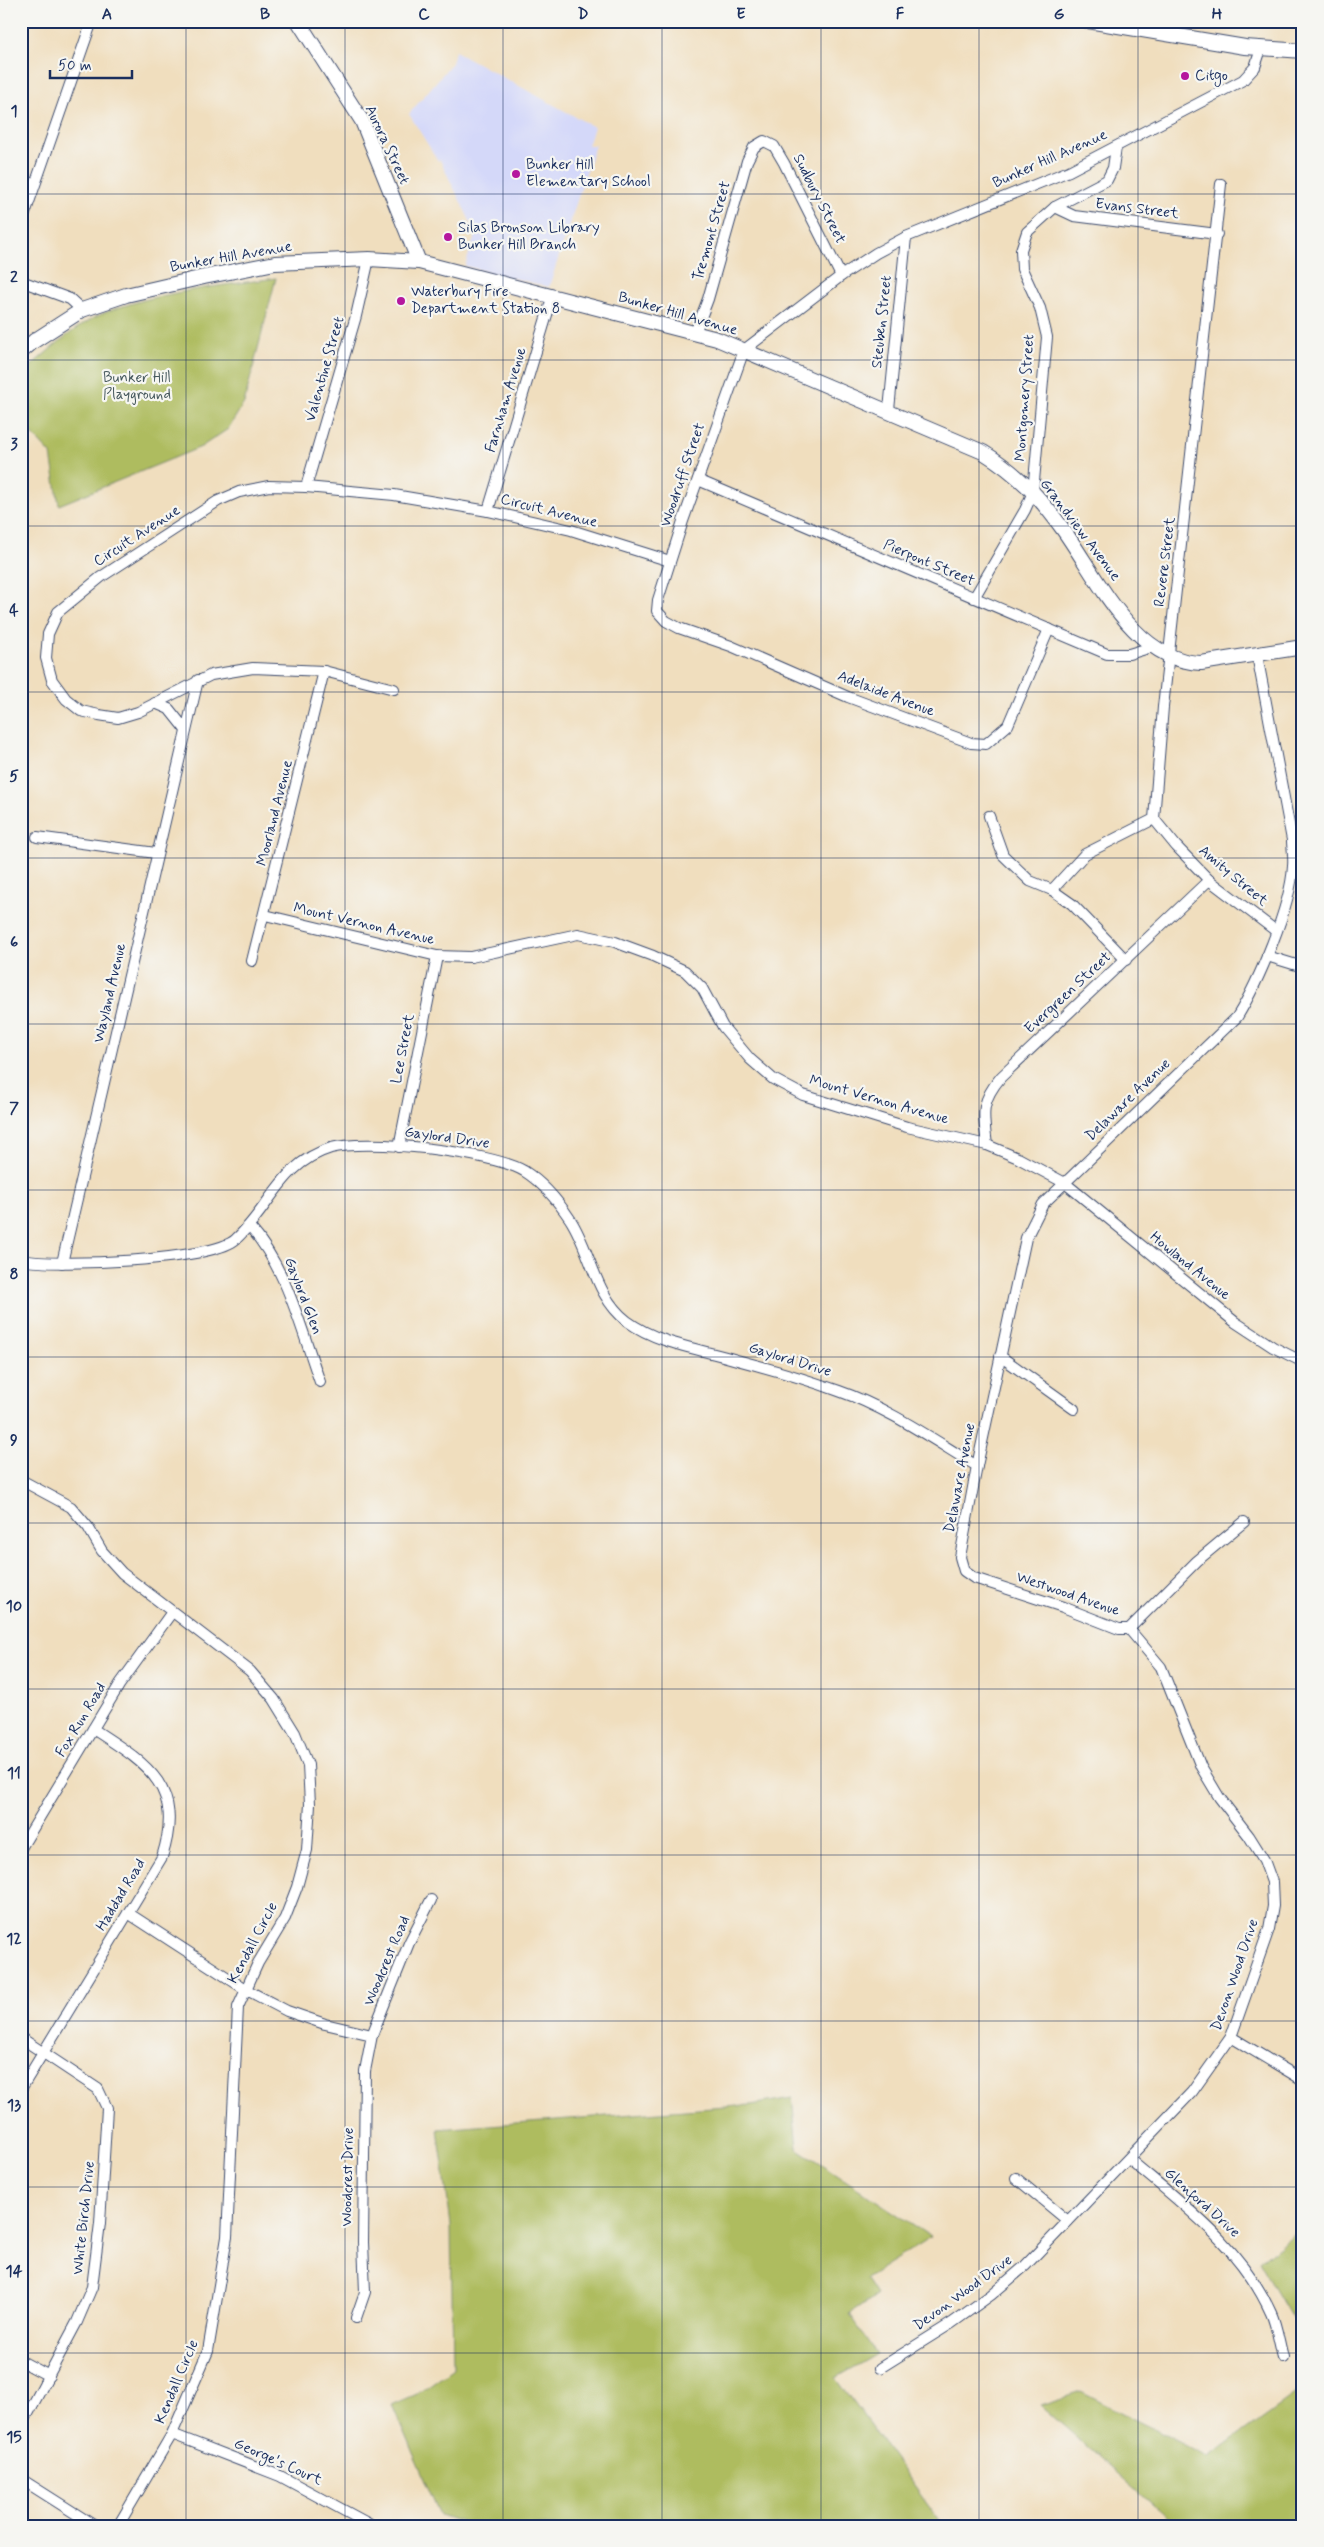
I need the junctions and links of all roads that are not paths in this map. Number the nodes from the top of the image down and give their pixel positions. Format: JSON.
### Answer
{"nodes":[{"id":1,"x":92,"y":21,"type":"edge"},
{"id":2,"x":298,"y":21,"type":"edge"},
{"id":3,"x":1088,"y":21,"type":"edge"},
{"id":4,"x":1261,"y":49,"type":"junction"},
{"id":5,"x":1303,"y":51,"type":"edge"},
{"id":6,"x":764,"y":141,"type":"joint"},
{"id":7,"x":1116,"y":148,"type":"junction"},
{"id":8,"x":1221,"y":184,"type":"dead end"},
{"id":9,"x":1055,"y":208,"type":"junction"},
{"id":10,"x":21,"y":225,"type":"edge"},
{"id":11,"x":1217,"y":234,"type":"junction"},
{"id":12,"x":906,"y":238,"type":"junction"},
{"id":13,"x":369,"y":258,"type":"junction"},
{"id":14,"x":419,"y":262,"type":"junction"},
{"id":15,"x":841,"y":276,"type":"junction"},
{"id":16,"x":21,"y":281,"type":"edge"},
{"id":17,"x":552,"y":298,"type":"junction"},
{"id":18,"x":82,"y":310,"type":"junction"},
{"id":19,"x":695,"y":333,"type":"junction"},
{"id":20,"x":744,"y":350,"type":"junction"},
{"id":21,"x":21,"y":352,"type":"edge"},
{"id":22,"x":889,"y":410,"type":"junction"},
{"id":23,"x":698,"y":480,"type":"junction"},
{"id":24,"x":306,"y":487,"type":"junction"},
{"id":25,"x":1033,"y":492,"type":"junction"},
{"id":26,"x":488,"y":511,"type":"junction"},
{"id":27,"x":670,"y":561,"type":"junction"},
{"id":28,"x":974,"y":598,"type":"junction"},
{"id":29,"x":657,"y":611,"type":"joint"},
{"id":30,"x":1049,"y":629,"type":"junction"},
{"id":31,"x":1152,"y":647,"type":"junction"},
{"id":32,"x":1303,"y":647,"type":"edge"},
{"id":33,"x":1257,"y":655,"type":"junction"},
{"id":34,"x":1169,"y":657,"type":"junction"},
{"id":35,"x":324,"y":671,"type":"junction"},
{"id":36,"x":198,"y":680,"type":"junction"},
{"id":37,"x":394,"y":689,"type":"dead end"},
{"id":38,"x":155,"y":703,"type":"junction"},
{"id":39,"x":185,"y":729,"type":"junction"},
{"id":40,"x":989,"y":816,"type":"dead end"},
{"id":41,"x":1154,"y":819,"type":"junction"},
{"id":42,"x":37,"y":837,"type":"dead end"},
{"id":43,"x":156,"y":853,"type":"junction"},
{"id":44,"x":1209,"y":880,"type":"junction"},
{"id":45,"x":1052,"y":890,"type":"junction"},
{"id":46,"x":265,"y":915,"type":"junction"},
{"id":47,"x":1276,"y":930,"type":"junction"},
{"id":48,"x":437,"y":956,"type":"junction"},
{"id":49,"x":1267,"y":956,"type":"junction"},
{"id":50,"x":1126,"y":960,"type":"junction"},
{"id":51,"x":252,"y":961,"type":"dead end"},
{"id":52,"x":1303,"y":967,"type":"edge"},
{"id":53,"x":987,"y":1145,"type":"junction"},
{"id":54,"x":399,"y":1147,"type":"junction"},
{"id":55,"x":1065,"y":1183,"type":"junction"},
{"id":56,"x":249,"y":1226,"type":"junction"},
{"id":57,"x":21,"y":1260,"type":"edge"},
{"id":58,"x":62,"y":1263,"type":"junction"},
{"id":59,"x":1000,"y":1356,"type":"junction"},
{"id":60,"x":1303,"y":1362,"type":"edge"},
{"id":61,"x":320,"y":1382,"type":"dead end"},
{"id":62,"x":1074,"y":1409,"type":"dead end"},
{"id":63,"x":977,"y":1466,"type":"junction"},
{"id":64,"x":21,"y":1480,"type":"edge"},
{"id":65,"x":1244,"y":1522,"type":"dead end"},
{"id":66,"x":964,"y":1571,"type":"joint"},
{"id":67,"x":172,"y":1612,"type":"junction"},
{"id":68,"x":1129,"y":1628,"type":"junction"},
{"id":69,"x":93,"y":1729,"type":"junction"},
{"id":70,"x":21,"y":1848,"type":"edge"},
{"id":71,"x":431,"y":1900,"type":"dead end"},
{"id":72,"x":128,"y":1913,"type":"junction"},
{"id":73,"x":245,"y":1989,"type":"junction"},
{"id":74,"x":372,"y":2034,"type":"junction"},
{"id":75,"x":1231,"y":2037,"type":"junction"},
{"id":76,"x":21,"y":2038,"type":"edge"},
{"id":77,"x":44,"y":2053,"type":"junction"},
{"id":78,"x":1303,"y":2080,"type":"edge"},
{"id":79,"x":21,"y":2088,"type":"edge"},
{"id":80,"x":1129,"y":2158,"type":"junction"},
{"id":81,"x":1016,"y":2178,"type":"dead end"},
{"id":82,"x":1068,"y":2221,"type":"junction"},
{"id":83,"x":356,"y":2318,"type":"dead end"},
{"id":84,"x":1283,"y":2357,"type":"dead end"},
{"id":85,"x":21,"y":2360,"type":"edge"},
{"id":86,"x":880,"y":2368,"type":"dead end"},
{"id":87,"x":49,"y":2376,"type":"junction"},
{"id":88,"x":21,"y":2427,"type":"edge"},
{"id":89,"x":172,"y":2434,"type":"junction"},
{"id":90,"x":21,"y":2480,"type":"edge"},
{"id":91,"x":369,"y":2524,"type":"dead end"},
{"id":92,"x":95,"y":2526,"type":"edge"},
{"id":93,"x":118,"y":2526,"type":"edge"}],
"edges":[{"from":1,"to":10,"type":"street"},
{"from":2,"to":14,"type":"main road","name":"Aurora Street"},
{"from":3,"to":4,"type":"main road"},
{"from":4,"to":5,"type":"main road"},
{"from":4,"to":7,"type":"street","name":"Bunker Hill Avenue"},
{"from":6,"to":15,"type":"street","name":"Sudbury Street"},
{"from":6,"to":19,"type":"street","name":"Tremont Street"},
{"from":7,"to":9,"type":"street","name":"Montgomery Street"},
{"from":7,"to":12,"type":"street","name":"Bunker Hill Avenue"},
{"from":8,"to":11,"type":"street","name":"Revere Street"},
{"from":9,"to":11,"type":"street","name":"Evans Street"},
{"from":9,"to":25,"type":"street","name":"Montgomery Street"},
{"from":11,"to":34,"type":"street","name":"Revere Street"},
{"from":12,"to":15,"type":"street","name":"Bunker Hill Avenue"},
{"from":12,"to":22,"type":"street","name":"Steuben Street"},
{"from":13,"to":14,"type":"main road","name":"Bunker Hill Avenue"},
{"from":13,"to":18,"type":"main road","name":"Bunker Hill Avenue"},
{"from":13,"to":24,"type":"street","name":"Valentine Street"},
{"from":14,"to":17,"type":"main road","name":"Bunker Hill Avenue"},
{"from":15,"to":20,"type":"street","name":"Bunker Hill Avenue"},
{"from":16,"to":18,"type":"street"},
{"from":17,"to":19,"type":"main road","name":"Bunker Hill Avenue"},
{"from":17,"to":26,"type":"street","name":"Farnham Avenue"},
{"from":18,"to":21,"type":"main road","name":"Bunker Hill Avenue"},
{"from":19,"to":20,"type":"main road","name":"Bunker Hill Avenue"},
{"from":20,"to":22,"type":"main road","name":"Grandview Avenue"},
{"from":20,"to":23,"type":"street","name":"Woodruff Street"},
{"from":22,"to":25,"type":"main road","name":"Grandview Avenue"},
{"from":23,"to":27,"type":"street","name":"Woodruff Street"},
{"from":23,"to":28,"type":"street","name":"Pierpont Street"},
{"from":24,"to":26,"type":"street","name":"Circuit Avenue"},
{"from":24,"to":38,"type":"street","name":"Circuit Avenue"},
{"from":25,"to":28,"type":"street"},
{"from":25,"to":31,"type":"main road","name":"Grandview Avenue"},
{"from":26,"to":27,"type":"street","name":"Circuit Avenue"},
{"from":27,"to":29,"type":"street","name":"Woodruff Street"},
{"from":28,"to":30,"type":"street","name":"Pierpont Street"},
{"from":29,"to":30,"type":"street","name":"Adelaide Avenue"},
{"from":30,"to":31,"type":"street","name":"Pierpont Street"},
{"from":31,"to":34,"type":"main road","name":"Grandview Avenue"},
{"from":32,"to":33,"type":"main road","name":"Grandview Avenue"},
{"from":33,"to":34,"type":"main road","name":"Grandview Avenue"},
{"from":33,"to":47,"type":"street","name":"Delaware Avenue"},
{"from":34,"to":41,"type":"street","name":"Revere Street"},
{"from":35,"to":36,"type":"street","name":"Circuit Avenue"},
{"from":35,"to":37,"type":"street","name":"Circuit Avenue"},
{"from":35,"to":46,"type":"street","name":"Moorland Avenue"},
{"from":36,"to":38,"type":"street","name":"Circuit Avenue"},
{"from":36,"to":39,"type":"street","name":"Wayland Avenue"},
{"from":38,"to":39,"type":"street"},
{"from":39,"to":43,"type":"street","name":"Wayland Avenue"},
{"from":40,"to":45,"type":"street"},
{"from":41,"to":44,"type":"street","name":"Amity Street"},
{"from":41,"to":45,"type":"street"},
{"from":42,"to":43,"type":"street"},
{"from":43,"to":58,"type":"street","name":"Wayland Avenue"},
{"from":44,"to":47,"type":"street","name":"Amity Street"},
{"from":44,"to":50,"type":"street","name":"Evergreen Street"},
{"from":45,"to":50,"type":"street"},
{"from":46,"to":48,"type":"street","name":"Mount Vernon Avenue"},
{"from":46,"to":51,"type":"street","name":"Moorland Avenue"},
{"from":47,"to":49,"type":"street","name":"Delaware Avenue"},
{"from":48,"to":53,"type":"street","name":"Mount Vernon Avenue"},
{"from":48,"to":54,"type":"street","name":"Lee Street"},
{"from":49,"to":52,"type":"street"},
{"from":49,"to":55,"type":"street","name":"Delaware Avenue"},
{"from":50,"to":53,"type":"street","name":"Evergreen Street"},
{"from":53,"to":55,"type":"street","name":"Mount Vernon Avenue"},
{"from":54,"to":56,"type":"street","name":"Gaylord Drive"},
{"from":54,"to":63,"type":"street","name":"Gaylord Drive"},
{"from":55,"to":59,"type":"street","name":"Delaware Avenue"},
{"from":55,"to":60,"type":"street","name":"Howland Avenue"},
{"from":56,"to":58,"type":"street","name":"Gaylord Drive"},
{"from":56,"to":61,"type":"street","name":"Gaylord Glen"},
{"from":57,"to":58,"type":"street","name":"Gaylord Drive"},
{"from":59,"to":62,"type":"street"},
{"from":59,"to":63,"type":"street","name":"Delaware Avenue"},
{"from":63,"to":66,"type":"street","name":"Delaware Avenue"},
{"from":64,"to":67,"type":"street","name":"Kendall Circle"},
{"from":65,"to":68,"type":"street","name":"Westwood Avenue"},
{"from":66,"to":68,"type":"street","name":"Westwood Avenue"},
{"from":67,"to":69,"type":"street","name":"Fox Run Road"},
{"from":67,"to":73,"type":"street","name":"Kendall Circle"},
{"from":68,"to":75,"type":"street","name":"Devon Wood Drive"},
{"from":69,"to":70,"type":"street","name":"Fox Run Road"},
{"from":69,"to":72,"type":"street","name":"Haddad Road"},
{"from":71,"to":74,"type":"street","name":"Woodcrest Road"},
{"from":72,"to":73,"type":"street"},
{"from":72,"to":77,"type":"street","name":"Haddad Road"},
{"from":73,"to":74,"type":"street"},
{"from":73,"to":89,"type":"street","name":"Kendall Circle"},
{"from":74,"to":83,"type":"street","name":"Woodcrest Drive"},
{"from":75,"to":78,"type":"street"},
{"from":75,"to":80,"type":"street","name":"Devon Wood Drive"},
{"from":76,"to":77,"type":"street","name":"White Birch Drive"},
{"from":77,"to":79,"type":"street","name":"Haddad Road"},
{"from":77,"to":87,"type":"street","name":"White Birch Drive"},
{"from":80,"to":82,"type":"street","name":"Devon Wood Drive"},
{"from":80,"to":84,"type":"street","name":"Glenford Drive"},
{"from":81,"to":82,"type":"street"},
{"from":82,"to":86,"type":"street","name":"Devon Wood Drive"},
{"from":85,"to":87,"type":"street"},
{"from":87,"to":88,"type":"street","name":"White Birch Drive"},
{"from":89,"to":91,"type":"street","name":"George's Court"},
{"from":89,"to":93,"type":"street","name":"Kendall Circle"},
{"from":90,"to":92,"type":"street"}]}
